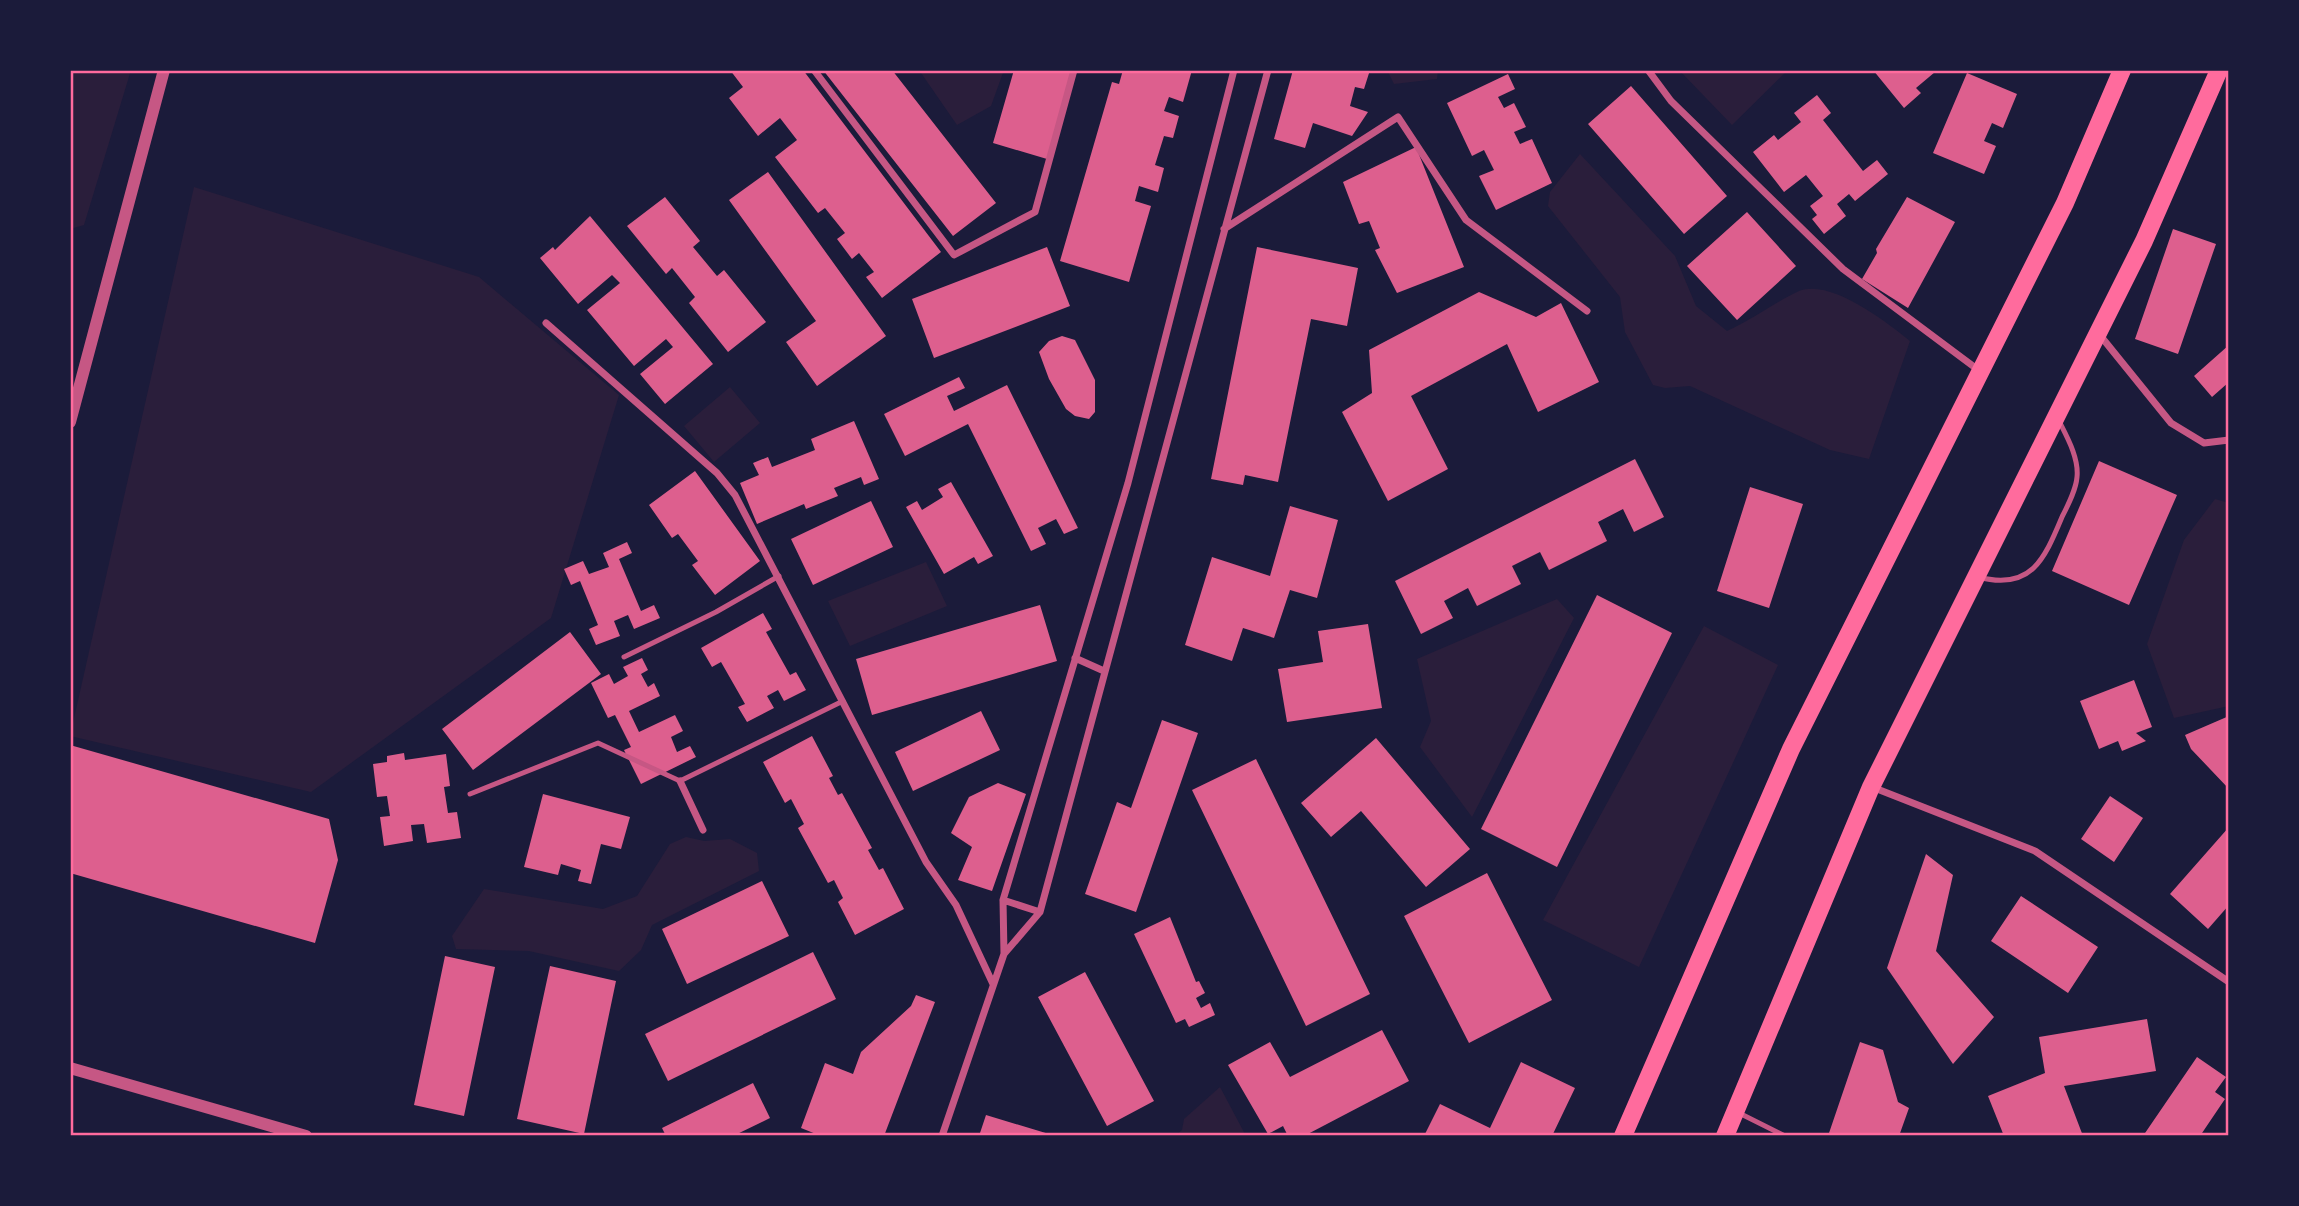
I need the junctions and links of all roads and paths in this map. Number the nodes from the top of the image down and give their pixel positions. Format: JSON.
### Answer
{"nodes":[{"id":1,"x":164,"y":70,"type":"edge"},
{"id":2,"x":814,"y":70,"type":"edge"},
{"id":3,"x":1074,"y":70,"type":"edge"},
{"id":4,"x":1234,"y":70,"type":"edge"},
{"id":5,"x":1268,"y":70,"type":"edge"},
{"id":6,"x":1648,"y":70,"type":"edge"},
{"id":7,"x":2122,"y":70,"type":"edge"},
{"id":8,"x":2220,"y":70,"type":"edge"},
{"id":9,"x":1224,"y":230,"type":"junction"},
{"id":10,"x":1587,"y":311,"type":"dead end"},
{"id":11,"x":547,"y":323,"type":"dead end"},
{"id":12,"x":2099,"y":334,"type":"junction"},
{"id":13,"x":1981,"y":373,"type":"junction"},
{"id":14,"x":2057,"y":418,"type":"junction"},
{"id":15,"x":70,"y":422,"type":"edge"},
{"id":16,"x":2229,"y":440,"type":"edge"},
{"id":17,"x":779,"y":576,"type":"junction"},
{"id":18,"x":1978,"y":576,"type":"junction"},
{"id":19,"x":624,"y":657,"type":"dead end"},
{"id":20,"x":1075,"y":658,"type":"junction"},
{"id":21,"x":1104,"y":671,"type":"junction"},
{"id":22,"x":844,"y":701,"type":"junction"},
{"id":23,"x":680,"y":781,"type":"junction"},
{"id":24,"x":1871,"y":787,"type":"junction"},
{"id":25,"x":470,"y":794,"type":"dead end"},
{"id":26,"x":703,"y":830,"type":"dead end"},
{"id":27,"x":1003,"y":900,"type":"junction"},
{"id":28,"x":1040,"y":912,"type":"junction"},
{"id":29,"x":1004,"y":954,"type":"junction"},
{"id":30,"x":2229,"y":982,"type":"edge"},
{"id":31,"x":993,"y":985,"type":"junction"},
{"id":32,"x":70,"y":1068,"type":"edge"},
{"id":33,"x":1736,"y":1111,"type":"junction"},
{"id":34,"x":306,"y":1136,"type":"edge"},
{"id":35,"x":942,"y":1136,"type":"edge"},
{"id":36,"x":1623,"y":1136,"type":"edge"},
{"id":37,"x":1726,"y":1136,"type":"edge"},
{"id":38,"x":1785,"y":1136,"type":"edge"}],
"edges":[{"from":1,"to":15,"type":"street"},
{"from":2,"to":3,"type":"street"},
{"from":4,"to":20,"type":"street"},
{"from":5,"to":9,"type":"street"},
{"from":6,"to":13,"type":"street"},
{"from":7,"to":13,"type":"main road"},
{"from":8,"to":12,"type":"main road"},
{"from":9,"to":10,"type":"street"},
{"from":9,"to":21,"type":"street"},
{"from":11,"to":17,"type":"street"},
{"from":12,"to":14,"type":"main road"},
{"from":12,"to":16,"type":"street"},
{"from":13,"to":36,"type":"main road"},
{"from":14,"to":18,"type":"main road"},
{"from":14,"to":18,"type":"lane"},
{"from":17,"to":19,"type":"lane"},
{"from":17,"to":22,"type":"street"},
{"from":18,"to":24,"type":"main road"},
{"from":20,"to":21,"type":"street"},
{"from":20,"to":27,"type":"street"},
{"from":21,"to":28,"type":"street"},
{"from":22,"to":23,"type":"lane"},
{"from":22,"to":31,"type":"street"},
{"from":23,"to":25,"type":"lane"},
{"from":23,"to":26,"type":"street"},
{"from":24,"to":30,"type":"street"},
{"from":24,"to":33,"type":"main road"},
{"from":27,"to":28,"type":"street"},
{"from":27,"to":29,"type":"street"},
{"from":28,"to":29,"type":"street"},
{"from":29,"to":31,"type":"street"},
{"from":31,"to":35,"type":"street"},
{"from":32,"to":34,"type":"street"},
{"from":33,"to":37,"type":"main road"},
{"from":33,"to":38,"type":"lane"}]}
